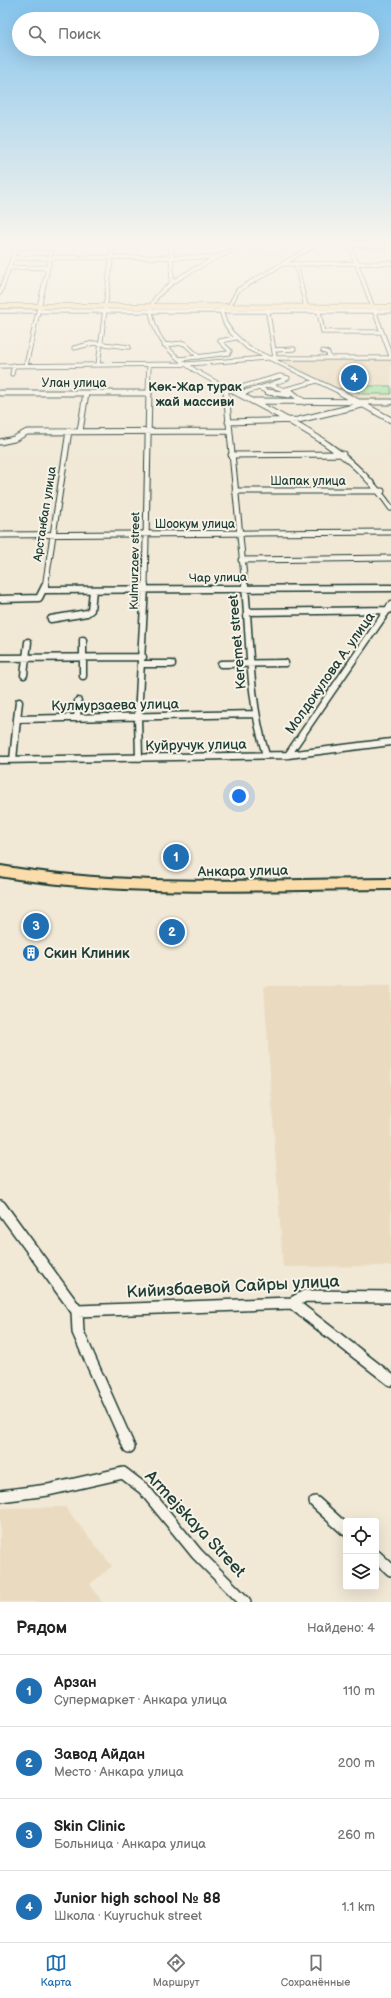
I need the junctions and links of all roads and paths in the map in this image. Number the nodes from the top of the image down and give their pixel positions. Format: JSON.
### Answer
{"nodes":[{"id":1,"x":37,"y":320,"type":"edge"},
{"id":2,"x":103,"y":320,"type":"edge"},
{"id":3,"x":153,"y":320,"type":"edge"},
{"id":4,"x":224,"y":320,"type":"edge"},
{"id":5,"x":269,"y":320,"type":"edge"},
{"id":6,"x":320,"y":320,"type":"edge"},
{"id":7,"x":377,"y":320,"type":"edge"},
{"id":8,"x":382,"y":332,"type":"junction"},
{"id":9,"x":235,"y":338,"type":"junction"},
{"id":10,"x":101,"y":344,"type":"junction"},
{"id":11,"x":164,"y":345,"type":"junction"},
{"id":12,"x":129,"y":347,"type":"dead end"},
{"id":13,"x":74,"y":348,"type":"dead end"},
{"id":14,"x":294,"y":349,"type":"dead end"},
{"id":15,"x":274,"y":350,"type":"junction"},
{"id":16,"x":323,"y":350,"type":"dead end"},
{"id":17,"x":364,"y":351,"type":"dead end"},
{"id":18,"x":199,"y":357,"type":"junction"},
{"id":19,"x":391,"y":357,"type":"edge"},
{"id":20,"x":267,"y":358,"type":"junction"},
{"id":21,"x":275,"y":358,"type":"junction"},
{"id":22,"x":329,"y":358,"type":"junction"},
{"id":23,"x":366,"y":358,"type":"junction"},
{"id":24,"x":180,"y":359,"type":"junction"},
{"id":25,"x":187,"y":364,"type":"junction"},
{"id":26,"x":26,"y":365,"type":"junction"},
{"id":27,"x":98,"y":365,"type":"junction"},
{"id":28,"x":149,"y":365,"type":"junction"},
{"id":29,"x":0,"y":366,"type":"edge"},
{"id":30,"x":14,"y":366,"type":"junction"},
{"id":31,"x":12,"y":374,"type":"dead end"},
{"id":32,"x":317,"y":381,"type":"junction"},
{"id":33,"x":270,"y":385,"type":"junction"},
{"id":34,"x":229,"y":389,"type":"junction"},
{"id":35,"x":261,"y":389,"type":"junction"},
{"id":36,"x":281,"y":390,"type":"junction"},
{"id":37,"x":0,"y":393,"type":"edge"},
{"id":38,"x":86,"y":393,"type":"junction"},
{"id":39,"x":149,"y":393,"type":"junction"},
{"id":40,"x":240,"y":394,"type":"junction"},
{"id":41,"x":298,"y":394,"type":"junction"},
{"id":42,"x":252,"y":401,"type":"junction"},
{"id":43,"x":304,"y":402,"type":"junction"},
{"id":44,"x":391,"y":402,"type":"edge"},
{"id":45,"x":362,"y":403,"type":"junction"},
{"id":46,"x":382,"y":415,"type":"junction"},
{"id":47,"x":391,"y":415,"type":"edge"},
{"id":48,"x":391,"y":420,"type":"edge"},
{"id":49,"x":291,"y":421,"type":"junction"},
{"id":50,"x":228,"y":422,"type":"junction"},
{"id":51,"x":69,"y":431,"type":"junction"},
{"id":52,"x":80,"y":431,"type":"junction"},
{"id":53,"x":148,"y":431,"type":"junction"},
{"id":54,"x":229,"y":431,"type":"junction"},
{"id":55,"x":0,"y":442,"type":"edge"},
{"id":56,"x":343,"y":454,"type":"junction"},
{"id":57,"x":231,"y":455,"type":"junction"},
{"id":58,"x":235,"y":491,"type":"junction"},
{"id":59,"x":382,"y":491,"type":"junction"},
{"id":60,"x":391,"y":508,"type":"edge"},
{"id":61,"x":391,"y":532,"type":"edge"},
{"id":62,"x":146,"y":534,"type":"junction"},
{"id":63,"x":239,"y":534,"type":"junction"},
{"id":64,"x":0,"y":535,"type":"edge"},
{"id":65,"x":52,"y":535,"type":"junction"},
{"id":66,"x":391,"y":558,"type":"edge"},
{"id":67,"x":241,"y":560,"type":"junction"},
{"id":68,"x":245,"y":588,"type":"junction"},
{"id":69,"x":391,"y":588,"type":"edge"},
{"id":70,"x":44,"y":590,"type":"junction"},
{"id":71,"x":93,"y":590,"type":"junction"},
{"id":72,"x":145,"y":590,"type":"junction"},
{"id":73,"x":0,"y":599,"type":"edge"},
{"id":74,"x":390,"y":607,"type":"edge"},
{"id":75,"x":247,"y":612,"type":"junction"},
{"id":76,"x":51,"y":619,"type":"dead end"},
{"id":77,"x":83,"y":640,"type":"dead end"},
{"id":78,"x":28,"y":642,"type":"dead end"},
{"id":79,"x":83,"y":657,"type":"junction"},
{"id":80,"x":0,"y":658,"type":"edge"},
{"id":81,"x":27,"y":658,"type":"junction"},
{"id":82,"x":142,"y":660,"type":"junction"},
{"id":83,"x":251,"y":663,"type":"junction"},
{"id":84,"x":285,"y":663,"type":"dead end"},
{"id":85,"x":172,"y":664,"type":"dead end"},
{"id":86,"x":221,"y":664,"type":"dead end"},
{"id":87,"x":24,"y":675,"type":"dead end"},
{"id":88,"x":83,"y":676,"type":"dead end"},
{"id":89,"x":78,"y":700,"type":"dead end"},
{"id":90,"x":19,"y":702,"type":"dead end"},
{"id":91,"x":255,"y":714,"type":"junction"},
{"id":92,"x":138,"y":717,"type":"junction"},
{"id":93,"x":77,"y":718,"type":"junction"},
{"id":94,"x":17,"y":719,"type":"junction"},
{"id":95,"x":391,"y":742,"type":"edge"},
{"id":96,"x":266,"y":755,"type":"junction"},
{"id":97,"x":288,"y":755,"type":"junction"},
{"id":98,"x":139,"y":758,"type":"junction"},
{"id":99,"x":0,"y":760,"type":"edge"},
{"id":100,"x":13,"y":760,"type":"junction"},
{"id":101,"x":1,"y":872,"type":"edge"},
{"id":102,"x":391,"y":884,"type":"edge"},
{"id":103,"x":0,"y":1206,"type":"edge"},
{"id":104,"x":391,"y":1297,"type":"edge"},
{"id":105,"x":292,"y":1304,"type":"junction"},
{"id":106,"x":77,"y":1311,"type":"junction"},
{"id":107,"x":391,"y":1380,"type":"edge"},
{"id":108,"x":129,"y":1447,"type":"dead end"},
{"id":109,"x":0,"y":1496,"type":"edge"},
{"id":110,"x":315,"y":1502,"type":"dead end"},
{"id":111,"x":343,"y":1527,"type":"edge"},
{"id":112,"x":379,"y":1559,"type":"edge"},
{"id":113,"x":391,"y":1570,"type":"edge"},
{"id":114,"x":245,"y":1602,"type":"edge"}],
"edges":[{"from":1,"to":26,"type":"street"},
{"from":2,"to":10,"type":"street"},
{"from":3,"to":11,"type":"street"},
{"from":4,"to":9,"type":"street"},
{"from":5,"to":15,"type":"street"},
{"from":6,"to":8,"type":"street"},
{"from":7,"to":8,"type":"street"},
{"from":8,"to":19,"type":"street"},
{"from":9,"to":18,"type":"street"},
{"from":9,"to":20,"type":"street"},
{"from":10,"to":12,"type":"street"},
{"from":10,"to":13,"type":"street"},
{"from":10,"to":27,"type":"street"},
{"from":11,"to":18,"type":"street"},
{"from":11,"to":24,"type":"street"},
{"from":14,"to":15,"type":"street"},
{"from":15,"to":21,"type":"street"},
{"from":16,"to":22,"type":"street"},
{"from":17,"to":23,"type":"street"},
{"from":18,"to":24,"type":"street"},
{"from":19,"to":23,"type":"street"},
{"from":20,"to":21,"type":"street"},
{"from":20,"to":25,"type":"street"},
{"from":20,"to":32,"type":"street"},
{"from":21,"to":22,"type":"street"},
{"from":22,"to":23,"type":"street"},
{"from":24,"to":25,"type":"street"},
{"from":25,"to":28,"type":"street"},
{"from":25,"to":34,"type":"street"},
{"from":26,"to":27,"type":"street"},
{"from":26,"to":30,"type":"street"},
{"from":27,"to":28,"type":"street"},
{"from":28,"to":39,"type":"street","name":"Kulmurzaev street"},
{"from":29,"to":30,"type":"street"},
{"from":30,"to":31,"type":"street"},
{"from":32,"to":36,"type":"street"},
{"from":32,"to":45,"type":"street"},
{"from":33,"to":34,"type":"street"},
{"from":33,"to":35,"type":"street"},
{"from":33,"to":36,"type":"street"},
{"from":34,"to":40,"type":"street"},
{"from":34,"to":50,"type":"street","name":"Keremet street"},
{"from":35,"to":40,"type":"street"},
{"from":35,"to":41,"type":"street"},
{"from":36,"to":41,"type":"street"},
{"from":37,"to":38,"type":"street","name":"Улан улица"},
{"from":38,"to":39,"type":"street","name":"Улан улица"},
{"from":38,"to":52,"type":"street"},
{"from":39,"to":53,"type":"street","name":"Kulmurzaev street"},
{"from":40,"to":42,"type":"street"},
{"from":41,"to":43,"type":"street"},
{"from":42,"to":43,"type":"street"},
{"from":42,"to":49,"type":"street"},
{"from":43,"to":45,"type":"street"},
{"from":44,"to":45,"type":"street"},
{"from":45,"to":46,"type":"street"},
{"from":45,"to":49,"type":"street"},
{"from":46,"to":47,"type":"street"},
{"from":46,"to":48,"type":"street"},
{"from":49,"to":50,"type":"street"},
{"from":49,"to":56,"type":"street"},
{"from":50,"to":54,"type":"street","name":"Keremet street"},
{"from":51,"to":52,"type":"street"},
{"from":51,"to":55,"type":"street"},
{"from":51,"to":65,"type":"street","name":"Арстанбап улица"},
{"from":52,"to":53,"type":"street"},
{"from":53,"to":54,"type":"street"},
{"from":53,"to":62,"type":"street","name":"Kulmurzaev street"},
{"from":54,"to":57,"type":"street","name":"Keremet street"},
{"from":56,"to":57,"type":"street"},
{"from":56,"to":59,"type":"street"},
{"from":57,"to":58,"type":"street","name":"Keremet street"},
{"from":58,"to":59,"type":"street","name":"Шапак улица"},
{"from":58,"to":63,"type":"street","name":"Keremet street"},
{"from":59,"to":60,"type":"street"},
{"from":61,"to":63,"type":"street","name":"Шоокум улица"},
{"from":62,"to":63,"type":"street","name":"Шоокум улица"},
{"from":62,"to":65,"type":"street","name":"Шоокум улица"},
{"from":62,"to":72,"type":"street","name":"Kulmurzaev street"},
{"from":63,"to":67,"type":"street","name":"Keremet street"},
{"from":64,"to":65,"type":"street","name":"Шоокум улица"},
{"from":65,"to":70,"type":"street","name":"Арстанбап улица"},
{"from":66,"to":67,"type":"street"},
{"from":67,"to":68,"type":"street","name":"Keremet street"},
{"from":68,"to":69,"type":"street","name":"Чар улица"},
{"from":68,"to":72,"type":"street","name":"Чар улица"},
{"from":68,"to":75,"type":"street","name":"Keremet street"},
{"from":70,"to":71,"type":"street","name":"Чар улица"},
{"from":70,"to":73,"type":"street","name":"Арстанбап улица"},
{"from":71,"to":72,"type":"street","name":"Чар улица"},
{"from":71,"to":76,"type":"street"},
{"from":72,"to":82,"type":"street","name":"Kulmurzaev street"},
{"from":74,"to":75,"type":"street"},
{"from":74,"to":97,"type":"street","name":"Молдокулова А. улица"},
{"from":75,"to":83,"type":"street","name":"Keremet street"},
{"from":77,"to":79,"type":"street"},
{"from":78,"to":81,"type":"street"},
{"from":79,"to":81,"type":"street"},
{"from":79,"to":82,"type":"street"},
{"from":79,"to":88,"type":"street"},
{"from":80,"to":81,"type":"street"},
{"from":81,"to":87,"type":"street"},
{"from":82,"to":85,"type":"street"},
{"from":82,"to":92,"type":"street","name":"Kulmurzaev street"},
{"from":83,"to":84,"type":"street"},
{"from":83,"to":86,"type":"street"},
{"from":83,"to":91,"type":"street","name":"Keremet street"},
{"from":89,"to":93,"type":"street"},
{"from":90,"to":94,"type":"street"},
{"from":91,"to":92,"type":"street","name":"Кулмурзаева улица"},
{"from":91,"to":96,"type":"street","name":"Keremet street"},
{"from":92,"to":93,"type":"street","name":"Кулмурзаева улица"},
{"from":92,"to":98,"type":"street","name":"Kulmurzaev street"},
{"from":93,"to":94,"type":"street","name":"Кулмурзаева улица"},
{"from":94,"to":100,"type":"street"},
{"from":95,"to":97,"type":"street","name":"Куйручук улица"},
{"from":96,"to":97,"type":"street","name":"Куйручук улица"},
{"from":96,"to":98,"type":"street","name":"Куйручук улица"},
{"from":98,"to":100,"type":"street","name":"Куйручук улица"},
{"from":99,"to":100,"type":"street","name":"Куйручук улица"},
{"from":101,"to":102,"type":"main road","name":"Анкара улица"},
{"from":103,"to":106,"type":"street"},
{"from":104,"to":105,"type":"street","name":"Кийизбаевой Сайры улица"},
{"from":105,"to":106,"type":"street","name":"Кийизбаевой Сайры улица"},
{"from":105,"to":107,"type":"street"},
{"from":106,"to":108,"type":"street"},
{"from":109,"to":114,"type":"street","name":"Armejskaya Street"},
{"from":110,"to":111,"type":"street"},
{"from":112,"to":113,"type":"street"}]}
